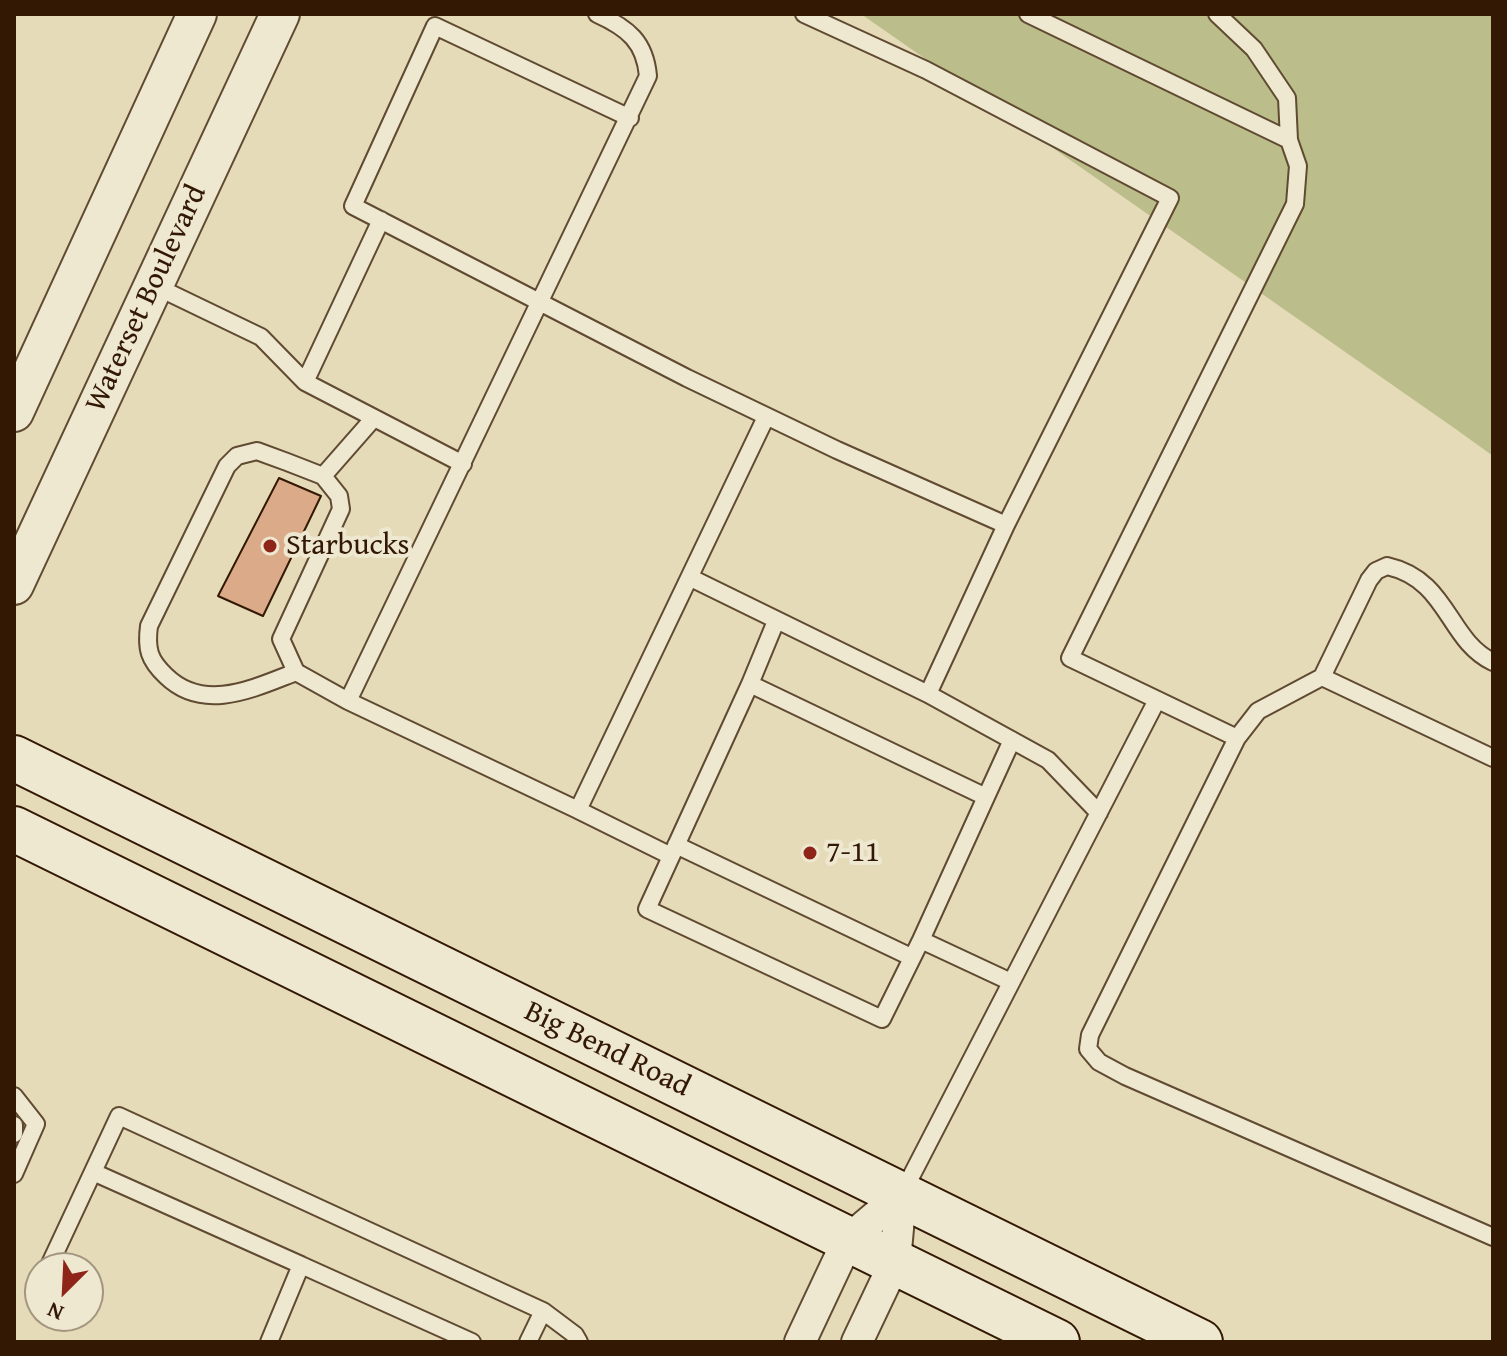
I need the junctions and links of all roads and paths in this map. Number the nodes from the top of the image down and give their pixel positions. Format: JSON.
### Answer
{"nodes":[{"id":1,"x":197,"y":14,"type":"edge"},
{"id":2,"x":280,"y":14,"type":"edge"},
{"id":3,"x":597,"y":14,"type":"edge"},
{"id":4,"x":804,"y":14,"type":"edge"},
{"id":5,"x":1028,"y":14,"type":"edge"},
{"id":6,"x":1217,"y":14,"type":"edge"},
{"id":7,"x":438,"y":20,"type":"edge"},
{"id":8,"x":630,"y":118,"type":"junction"},
{"id":9,"x":1289,"y":140,"type":"junction"},
{"id":10,"x":381,"y":220,"type":"junction"},
{"id":11,"x":153,"y":285,"type":"junction"},
{"id":12,"x":541,"y":302,"type":"junction"},
{"id":13,"x":305,"y":382,"type":"junction"},
{"id":14,"x":14,"y":412,"type":"edge"},
{"id":15,"x":766,"y":417,"type":"junction"},
{"id":16,"x":373,"y":419,"type":"junction"},
{"id":17,"x":463,"y":464,"type":"junction"},
{"id":18,"x":323,"y":476,"type":"junction"},
{"id":19,"x":1006,"y":525,"type":"junction"},
{"id":20,"x":691,"y":578,"type":"junction"},
{"id":21,"x":14,"y":585,"type":"edge"},
{"id":22,"x":776,"y":621,"type":"junction"},
{"id":23,"x":1493,"y":662,"type":"edge"},
{"id":24,"x":296,"y":672,"type":"junction"},
{"id":25,"x":1322,"y":677,"type":"junction"},
{"id":26,"x":750,"y":684,"type":"junction"},
{"id":27,"x":928,"y":694,"type":"junction"},
{"id":28,"x":1157,"y":700,"type":"junction"},
{"id":29,"x":348,"y":701,"type":"junction"},
{"id":30,"x":1237,"y":738,"type":"junction"},
{"id":31,"x":1012,"y":740,"type":"junction"},
{"id":32,"x":14,"y":758,"type":"edge"},
{"id":33,"x":1493,"y":758,"type":"edge"},
{"id":34,"x":986,"y":797,"type":"junction"},
{"id":35,"x":578,"y":810,"type":"junction"},
{"id":36,"x":1099,"y":813,"type":"junction"},
{"id":37,"x":14,"y":829,"type":"edge"},
{"id":38,"x":674,"y":851,"type":"junction"},
{"id":39,"x":921,"y":940,"type":"junction"},
{"id":40,"x":911,"y":957,"type":"junction"},
{"id":41,"x":1011,"y":982,"type":"junction"},
{"id":42,"x":14,"y":1096,"type":"edge"},
{"id":43,"x":14,"y":1125,"type":"edge"},
{"id":44,"x":14,"y":1134,"type":"edge"},
{"id":45,"x":93,"y":1172,"type":"junction"},
{"id":46,"x":14,"y":1174,"type":"edge"},
{"id":47,"x":901,"y":1195,"type":"junction"},
{"id":48,"x":1493,"y":1237,"type":"edge"},
{"id":49,"x":848,"y":1240,"type":"junction"},
{"id":50,"x":56,"y":1252,"type":"edge"},
{"id":51,"x":895,"y":1262,"type":"junction"},
{"id":52,"x":301,"y":1265,"type":"junction"},
{"id":53,"x":543,"y":1311,"type":"junction"},
{"id":54,"x":269,"y":1342,"type":"edge"},
{"id":55,"x":472,"y":1342,"type":"edge"},
{"id":56,"x":528,"y":1342,"type":"edge"},
{"id":57,"x":579,"y":1342,"type":"edge"},
{"id":58,"x":800,"y":1342,"type":"edge"},
{"id":59,"x":857,"y":1342,"type":"edge"},
{"id":60,"x":1057,"y":1342,"type":"edge"},
{"id":61,"x":1200,"y":1342,"type":"edge"}],
"edges":[{"from":1,"to":14,"type":"street"},
{"from":2,"to":11,"type":"street","name":"Waterset Boulevard"},
{"from":3,"to":8,"type":"lane"},
{"from":4,"to":19,"type":"lane"},
{"from":5,"to":9,"type":"lane"},
{"from":6,"to":9,"type":"lane"},
{"from":7,"to":8,"type":"lane"},
{"from":7,"to":10,"type":"lane"},
{"from":8,"to":12,"type":"lane"},
{"from":9,"to":28,"type":"lane"},
{"from":10,"to":12,"type":"lane"},
{"from":10,"to":13,"type":"lane"},
{"from":11,"to":13,"type":"lane"},
{"from":11,"to":21,"type":"street","name":"Waterset Boulevard"},
{"from":12,"to":15,"type":"lane"},
{"from":12,"to":17,"type":"lane"},
{"from":13,"to":16,"type":"lane"},
{"from":15,"to":19,"type":"lane"},
{"from":15,"to":20,"type":"lane"},
{"from":16,"to":17,"type":"lane"},
{"from":16,"to":18,"type":"lane"},
{"from":17,"to":29,"type":"lane"},
{"from":18,"to":24,"type":"lane"},
{"from":18,"to":24,"type":"lane"},
{"from":19,"to":27,"type":"lane"},
{"from":20,"to":22,"type":"lane"},
{"from":20,"to":35,"type":"lane"},
{"from":22,"to":26,"type":"lane"},
{"from":22,"to":27,"type":"lane"},
{"from":23,"to":25,"type":"lane"},
{"from":24,"to":29,"type":"lane"},
{"from":25,"to":30,"type":"lane"},
{"from":25,"to":33,"type":"lane"},
{"from":26,"to":34,"type":"lane"},
{"from":26,"to":38,"type":"lane"},
{"from":27,"to":31,"type":"lane"},
{"from":28,"to":30,"type":"lane"},
{"from":28,"to":36,"type":"lane"},
{"from":29,"to":35,"type":"lane"},
{"from":30,"to":48,"type":"lane"},
{"from":31,"to":34,"type":"lane"},
{"from":31,"to":36,"type":"lane"},
{"from":32,"to":47,"type":"main road","name":"Big Bend Road"},
{"from":34,"to":39,"type":"lane"},
{"from":35,"to":38,"type":"lane"},
{"from":36,"to":41,"type":"lane"},
{"from":37,"to":49,"type":"main road"},
{"from":38,"to":40,"type":"lane"},
{"from":38,"to":40,"type":"lane"},
{"from":39,"to":40,"type":"lane"},
{"from":39,"to":41,"type":"lane"},
{"from":41,"to":47,"type":"lane"},
{"from":42,"to":46,"type":"lane"},
{"from":43,"to":44,"type":"lane"},
{"from":45,"to":50,"type":"lane"},
{"from":45,"to":52,"type":"lane"},
{"from":45,"to":53,"type":"lane"},
{"from":47,"to":49,"type":"street"},
{"from":47,"to":51,"type":"street"},
{"from":47,"to":61,"type":"main road","name":"Big Bend Road"},
{"from":49,"to":51,"type":"main road"},
{"from":49,"to":58,"type":"street"},
{"from":51,"to":59,"type":"street"},
{"from":51,"to":60,"type":"main road"},
{"from":52,"to":54,"type":"lane"},
{"from":52,"to":55,"type":"lane"},
{"from":53,"to":56,"type":"lane"},
{"from":53,"to":57,"type":"lane"}]}
